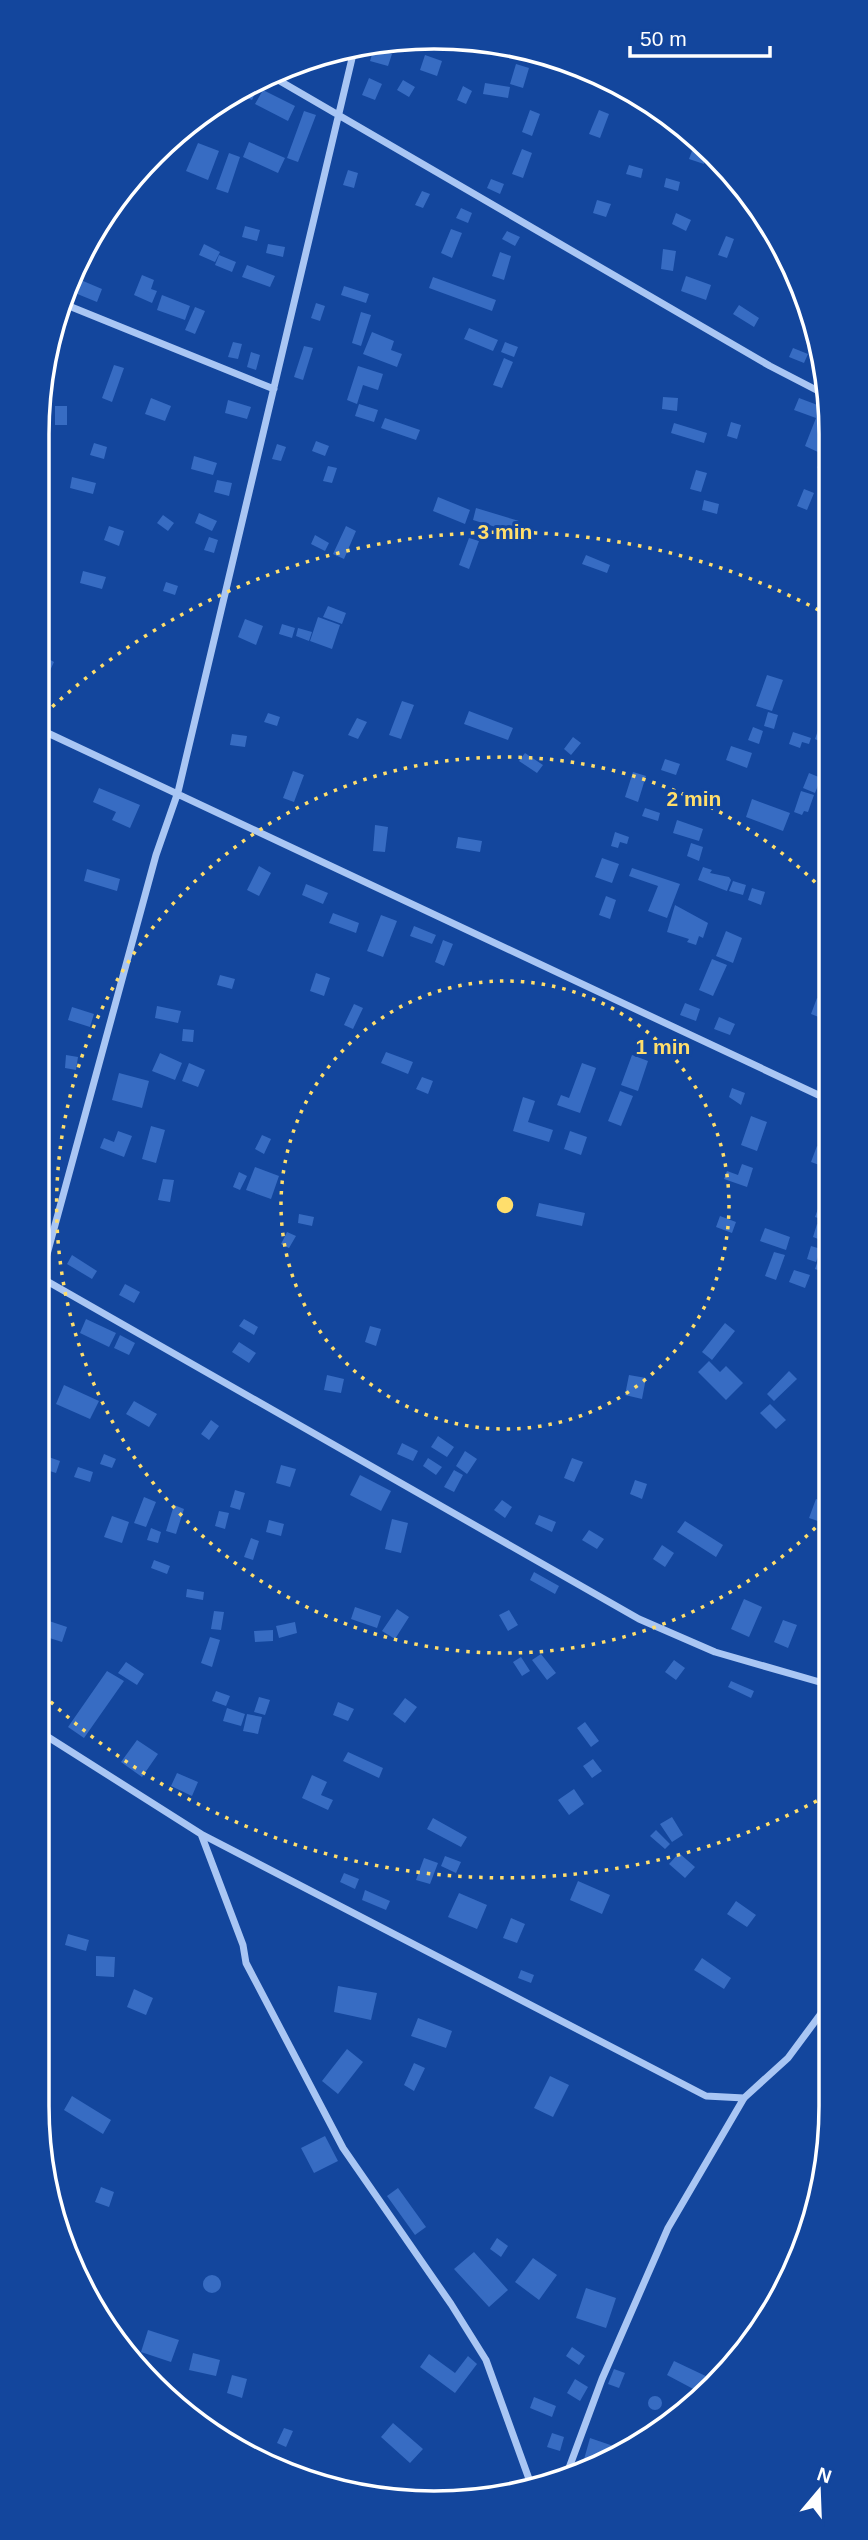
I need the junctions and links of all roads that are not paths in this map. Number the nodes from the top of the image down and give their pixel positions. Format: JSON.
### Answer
{"nodes":[{"id":1,"x":352,"y":58,"type":"edge"},
{"id":2,"x":280,"y":81,"type":"edge"},
{"id":3,"x":338,"y":115,"type":"junction"},
{"id":4,"x":70,"y":307,"type":"edge"},
{"id":5,"x":274,"y":389,"type":"junction"},
{"id":6,"x":816,"y":390,"type":"edge"},
{"id":7,"x":49,"y":733,"type":"edge"},
{"id":8,"x":178,"y":792,"type":"junction"},
{"id":9,"x":819,"y":1095,"type":"edge"},
{"id":10,"x":49,"y":1238,"type":"edge"},
{"id":11,"x":49,"y":1283,"type":"edge"},
{"id":12,"x":819,"y":1682,"type":"edge"},
{"id":13,"x":49,"y":1738,"type":"edge"},
{"id":14,"x":201,"y":1834,"type":"junction"},
{"id":15,"x":819,"y":2016,"type":"edge"},
{"id":16,"x":744,"y":2098,"type":"junction"},
{"id":17,"x":570,"y":2466,"type":"edge"},
{"id":18,"x":529,"y":2479,"type":"edge"}],
"edges":[{"from":1,"to":3,"type":"street"},
{"from":2,"to":3,"type":"street"},
{"from":3,"to":5,"type":"street"},
{"from":3,"to":6,"type":"street"},
{"from":4,"to":5,"type":"street"},
{"from":5,"to":8,"type":"street"},
{"from":7,"to":8,"type":"street"},
{"from":8,"to":9,"type":"street"},
{"from":8,"to":10,"type":"street"},
{"from":11,"to":12,"type":"street"},
{"from":13,"to":14,"type":"street"},
{"from":14,"to":16,"type":"street"},
{"from":14,"to":18,"type":"street"},
{"from":15,"to":16,"type":"street"},
{"from":16,"to":17,"type":"street"}]}
